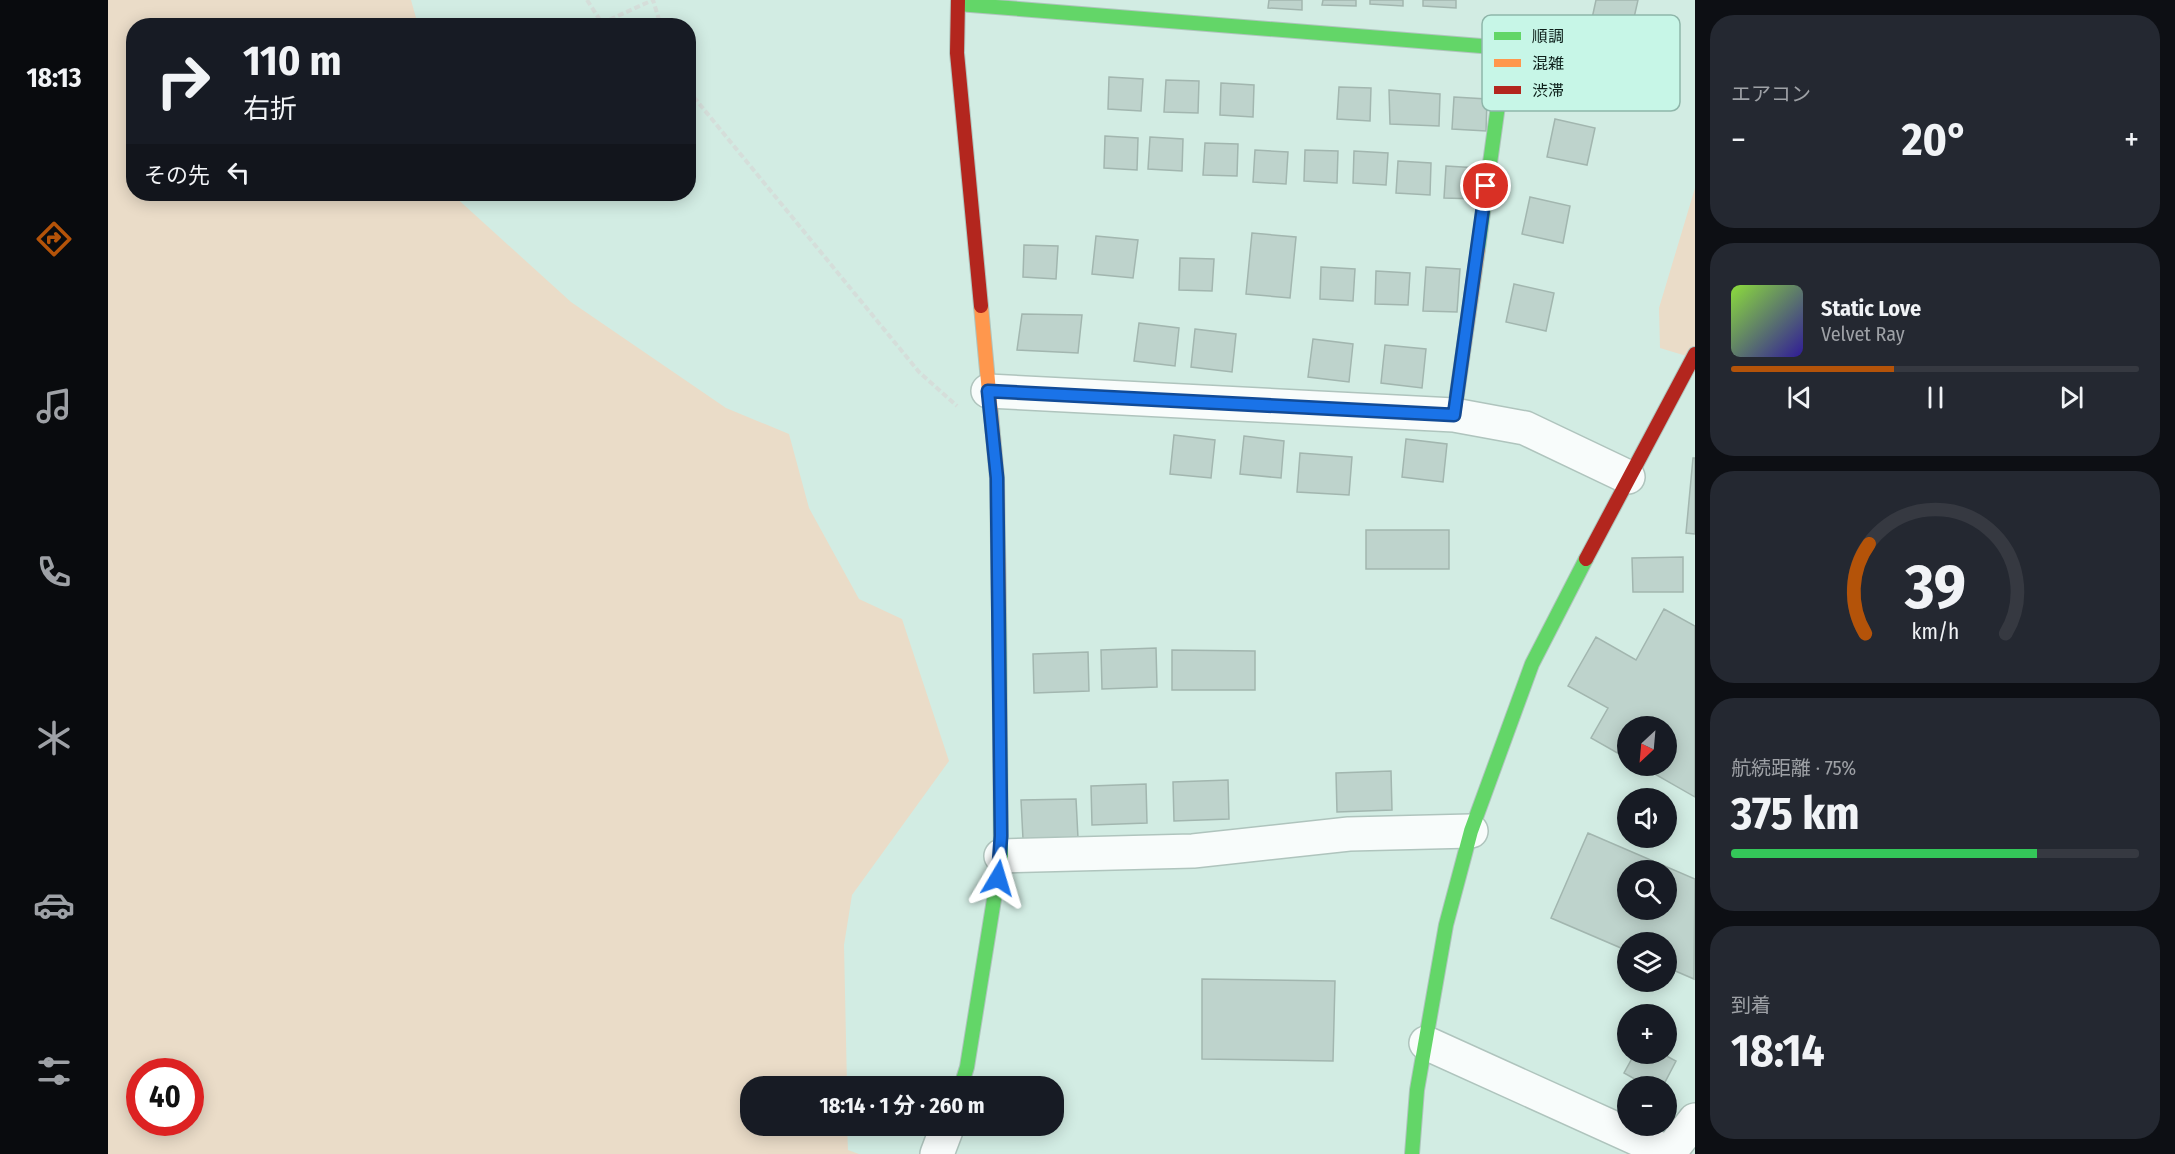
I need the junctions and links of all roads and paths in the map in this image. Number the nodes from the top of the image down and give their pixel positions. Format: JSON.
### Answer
{"nodes":[{"id":1,"x":587,"y":0,"type":"edge"},
{"id":2,"x":958,"y":2,"type":"edge"},
{"id":3,"x":599,"y":18,"type":"edge"},
{"id":4,"x":611,"y":18,"type":"edge"},
{"id":5,"x":659,"y":18,"type":"edge"},
{"id":6,"x":1482,"y":46,"type":"edge"},
{"id":7,"x":696,"y":100,"type":"edge"},
{"id":8,"x":1497,"y":111,"type":"edge"},
{"id":9,"x":1695,"y":354,"type":"edge"},
{"id":10,"x":988,"y":391,"type":"junction"},
{"id":11,"x":1454,"y":415,"type":"junction"},
{"id":12,"x":994,"y":438,"type":"junction"},
{"id":13,"x":1628,"y":477,"type":"junction"},
{"id":14,"x":1471,"y":831,"type":"junction"},
{"id":15,"x":1001,"y":856,"type":"junction"},
{"id":16,"x":1426,"y":1043,"type":"junction"},
{"id":17,"x":964,"y":1076,"type":"edge"},
{"id":18,"x":1695,"y":1120,"type":"edge"},
{"id":19,"x":944,"y":1136,"type":"edge"},
{"id":20,"x":937,"y":1154,"type":"edge"},
{"id":21,"x":1412,"y":1154,"type":"edge"},
{"id":22,"x":1670,"y":1154,"type":"edge"}],
"edges":[{"from":1,"to":3,"type":"path"},
{"from":2,"to":6,"type":"street"},
{"from":2,"to":10,"type":"street"},
{"from":4,"to":5,"type":"path"},
{"from":7,"to":12,"type":"path"},
{"from":8,"to":11,"type":"street"},
{"from":9,"to":13,"type":"street"},
{"from":10,"to":11,"type":"street"},
{"from":10,"to":12,"type":"street"},
{"from":11,"to":13,"type":"street"},
{"from":12,"to":15,"type":"street"},
{"from":13,"to":14,"type":"street"},
{"from":14,"to":15,"type":"street"},
{"from":14,"to":16,"type":"street"},
{"from":15,"to":17,"type":"street"},
{"from":16,"to":21,"type":"street"},
{"from":16,"to":22,"type":"street"},
{"from":18,"to":22,"type":"street"},
{"from":19,"to":20,"type":"street"}]}
